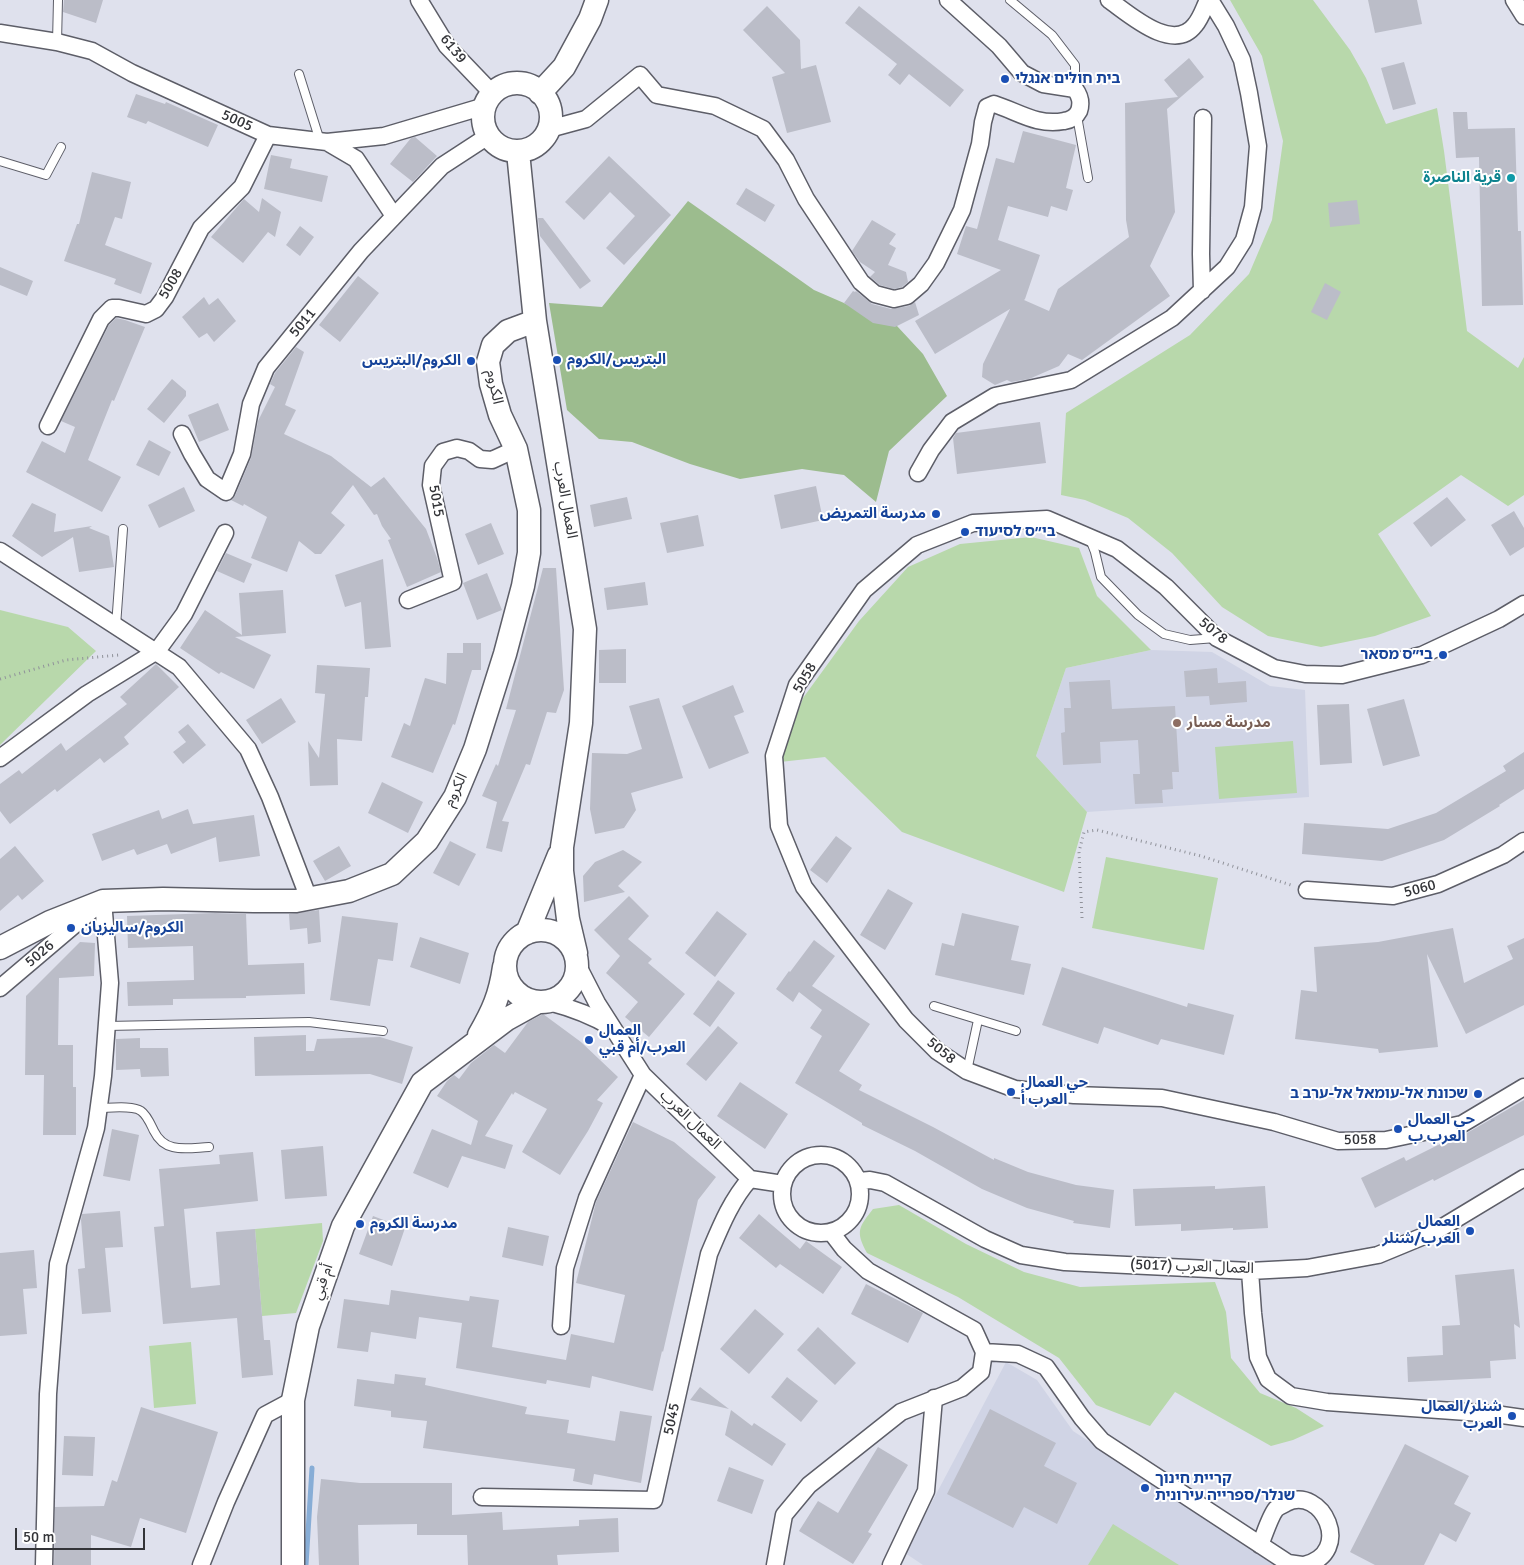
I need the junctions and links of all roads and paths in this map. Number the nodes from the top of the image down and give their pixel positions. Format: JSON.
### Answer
{"nodes":[{"id":1,"x":58,"y":0,"type":"edge"},
{"id":2,"x":419,"y":0,"type":"edge"},
{"id":3,"x":597,"y":0,"type":"edge"},
{"id":4,"x":948,"y":0,"type":"edge"},
{"id":5,"x":1010,"y":0,"type":"edge"},
{"id":6,"x":1109,"y":0,"type":"edge"},
{"id":7,"x":1209,"y":0,"type":"edge"},
{"id":8,"x":1514,"y":0,"type":"edge"},
{"id":9,"x":1524,"y":16,"type":"edge"},
{"id":10,"x":0,"y":34,"type":"edge"},
{"id":11,"x":57,"y":42,"type":"junction"},
{"id":12,"x":0,"y":43,"type":"edge"},
{"id":13,"x":299,"y":74,"type":"dead end"},
{"id":14,"x":1075,"y":89,"type":"junction"},
{"id":15,"x":540,"y":92,"type":"junction"},
{"id":16,"x":488,"y":100,"type":"junction"},
{"id":17,"x":1077,"y":116,"type":"junction"},
{"id":18,"x":1203,"y":118,"type":"dead end"},
{"id":19,"x":549,"y":129,"type":"junction"},
{"id":20,"x":268,"y":135,"type":"junction"},
{"id":21,"x":488,"y":136,"type":"junction"},
{"id":22,"x":324,"y":142,"type":"junction"},
{"id":23,"x":61,"y":147,"type":"dead end"},
{"id":24,"x":518,"y":152,"type":"junction"},
{"id":25,"x":0,"y":161,"type":"edge"},
{"id":26,"x":1088,"y":178,"type":"dead end"},
{"id":27,"x":394,"y":216,"type":"junction"},
{"id":28,"x":1202,"y":290,"type":"junction"},
{"id":29,"x":535,"y":321,"type":"junction"},
{"id":30,"x":48,"y":426,"type":"dead end"},
{"id":31,"x":182,"y":434,"type":"dead end"},
{"id":32,"x":516,"y":449,"type":"junction"},
{"id":33,"x":918,"y":473,"type":"dead end"},
{"id":34,"x":123,"y":529,"type":"dead end"},
{"id":35,"x":225,"y":533,"type":"dead end"},
{"id":36,"x":1089,"y":537,"type":"junction"},
{"id":37,"x":917,"y":545,"type":"joint"},
{"id":38,"x":0,"y":550,"type":"edge"},
{"id":39,"x":408,"y":600,"type":"dead end"},
{"id":40,"x":1524,"y":604,"type":"edge"},
{"id":41,"x":116,"y":626,"type":"junction"},
{"id":42,"x":1217,"y":638,"type":"junction"},
{"id":43,"x":157,"y":651,"type":"junction"},
{"id":44,"x":0,"y":679,"type":"edge"},
{"id":45,"x":0,"y":758,"type":"edge"},
{"id":46,"x":1524,"y":841,"type":"edge"},
{"id":47,"x":562,"y":847,"type":"junction"},
{"id":48,"x":1307,"y":890,"type":"joint"},
{"id":49,"x":309,"y":899,"type":"junction"},
{"id":50,"x":104,"y":901,"type":"junction"},
{"id":51,"x":1082,"y":918,"type":"dead end"},
{"id":52,"x":527,"y":933,"type":"junction"},
{"id":53,"x":0,"y":948,"type":"edge"},
{"id":54,"x":577,"y":960,"type":"junction"},
{"id":55,"x":505,"y":961,"type":"junction"},
{"id":56,"x":0,"y":988,"type":"edge"},
{"id":57,"x":543,"y":1003,"type":"junction"},
{"id":58,"x":934,"y":1006,"type":"dead end"},
{"id":59,"x":978,"y":1020,"type":"junction"},
{"id":60,"x":107,"y":1026,"type":"junction"},
{"id":61,"x":615,"y":1030,"type":"junction"},
{"id":62,"x":383,"y":1031,"type":"dead end"},
{"id":63,"x":1016,"y":1031,"type":"dead end"},
{"id":64,"x":474,"y":1045,"type":"junction"},
{"id":65,"x":967,"y":1071,"type":"junction"},
{"id":66,"x":644,"y":1075,"type":"junction"},
{"id":67,"x":1524,"y":1087,"type":"edge"},
{"id":68,"x":99,"y":1108,"type":"junction"},
{"id":69,"x":209,"y":1147,"type":"dead end"},
{"id":70,"x":750,"y":1178,"type":"junction"},
{"id":71,"x":1524,"y":1178,"type":"edge"},
{"id":72,"x":859,"y":1181,"type":"junction"},
{"id":73,"x":783,"y":1184,"type":"junction"},
{"id":74,"x":831,"y":1232,"type":"junction"},
{"id":75,"x":1250,"y":1271,"type":"junction"},
{"id":76,"x":561,"y":1326,"type":"dead end"},
{"id":77,"x":984,"y":1352,"type":"junction"},
{"id":78,"x":934,"y":1398,"type":"junction"},
{"id":79,"x":293,"y":1400,"type":"junction"},
{"id":80,"x":1524,"y":1418,"type":"edge"},
{"id":81,"x":482,"y":1497,"type":"dead end"},
{"id":82,"x":1260,"y":1545,"type":"junction"},
{"id":83,"x":44,"y":1565,"type":"edge"},
{"id":84,"x":201,"y":1565,"type":"edge"},
{"id":85,"x":293,"y":1565,"type":"edge"},
{"id":86,"x":775,"y":1565,"type":"edge"},
{"id":87,"x":891,"y":1565,"type":"edge"},
{"id":88,"x":1303,"y":1565,"type":"edge"}],
"edges":[{"from":1,"to":11,"type":"lane"},
{"from":2,"to":16,"type":"street","name":"6139"},
{"from":3,"to":15,"type":"street"},
{"from":4,"to":14,"type":"street"},
{"from":5,"to":14,"type":"lane"},
{"from":6,"to":7,"type":"street"},
{"from":7,"to":28,"type":"street"},
{"from":8,"to":9,"type":"street"},
{"from":10,"to":11,"type":"street","name":"5005"},
{"from":10,"to":12,"type":"street"},
{"from":11,"to":20,"type":"street","name":"5005"},
{"from":13,"to":22,"type":"lane"},
{"from":14,"to":17,"type":"street"},
{"from":15,"to":16,"type":"street"},
{"from":15,"to":19,"type":"street"},
{"from":16,"to":21,"type":"street"},
{"from":16,"to":22,"type":"street","name":"5005"},
{"from":17,"to":19,"type":"street"},
{"from":17,"to":26,"type":"lane"},
{"from":18,"to":28,"type":"street"},
{"from":19,"to":24,"type":"street"},
{"from":20,"to":22,"type":"street","name":"5005"},
{"from":20,"to":30,"type":"street","name":"5008"},
{"from":21,"to":24,"type":"street"},
{"from":21,"to":27,"type":"street","name":"5011"},
{"from":22,"to":27,"type":"street"},
{"from":23,"to":25,"type":"lane"},
{"from":24,"to":29,"type":"street","name":"العمال العرب"},
{"from":27,"to":31,"type":"street","name":"5011"},
{"from":28,"to":33,"type":"street"},
{"from":29,"to":32,"type":"street","name":"الكروم"},
{"from":29,"to":47,"type":"street","name":"العمال العرب"},
{"from":32,"to":39,"type":"street","name":"5015"},
{"from":32,"to":49,"type":"street","name":"الكروم"},
{"from":34,"to":41,"type":"lane"},
{"from":35,"to":43,"type":"street"},
{"from":36,"to":37,"type":"street","name":"5078"},
{"from":36,"to":42,"type":"street","name":"5078"},
{"from":36,"to":42,"type":"lane"},
{"from":37,"to":65,"type":"street","name":"5058"},
{"from":38,"to":41,"type":"street"},
{"from":40,"to":42,"type":"street","name":"5078"},
{"from":41,"to":43,"type":"street"},
{"from":43,"to":44,"type":"path"},
{"from":43,"to":45,"type":"street"},
{"from":43,"to":49,"type":"street"},
{"from":46,"to":48,"type":"street","name":"5060"},
{"from":47,"to":52,"type":"street","name":"العمال العرب"},
{"from":47,"to":54,"type":"street","name":"العمال العرب"},
{"from":48,"to":51,"type":"path"},
{"from":49,"to":50,"type":"street","name":"الكروم"},
{"from":50,"to":53,"type":"street","name":"الكروم"},
{"from":50,"to":56,"type":"street","name":"5026"},
{"from":50,"to":60,"type":"street"},
{"from":52,"to":54,"type":"street"},
{"from":52,"to":55,"type":"street"},
{"from":54,"to":57,"type":"street"},
{"from":54,"to":61,"type":"street","name":"العمال العرب"},
{"from":55,"to":57,"type":"street"},
{"from":55,"to":64,"type":"street","name":"أم قبي"},
{"from":57,"to":61,"type":"street","name":"العمال العرب"},
{"from":57,"to":64,"type":"street","name":"أم قبي"},
{"from":58,"to":59,"type":"lane"},
{"from":59,"to":63,"type":"lane"},
{"from":59,"to":65,"type":"lane"},
{"from":60,"to":62,"type":"lane"},
{"from":60,"to":68,"type":"street"},
{"from":61,"to":66,"type":"street","name":"العمال العرب"},
{"from":64,"to":79,"type":"street","name":"أم قبي"},
{"from":65,"to":67,"type":"street","name":"5058"},
{"from":66,"to":70,"type":"street","name":"العمال العرب"},
{"from":66,"to":76,"type":"street"},
{"from":68,"to":69,"type":"lane"},
{"from":68,"to":83,"type":"street"},
{"from":70,"to":73,"type":"street"},
{"from":70,"to":81,"type":"street","name":"5045"},
{"from":71,"to":75,"type":"street","name":"العمال العرب (5017)"},
{"from":72,"to":73,"type":"street"},
{"from":72,"to":74,"type":"street"},
{"from":72,"to":75,"type":"street","name":"العمال العرب (5017)"},
{"from":73,"to":74,"type":"street"},
{"from":74,"to":77,"type":"street"},
{"from":75,"to":80,"type":"street"},
{"from":77,"to":78,"type":"street"},
{"from":77,"to":82,"type":"street"},
{"from":78,"to":86,"type":"street"},
{"from":78,"to":87,"type":"street"},
{"from":79,"to":84,"type":"street"},
{"from":79,"to":85,"type":"street","name":"أم قبي"},
{"from":82,"to":88,"type":"street"},
{"from":82,"to":88,"type":"street"}]}
